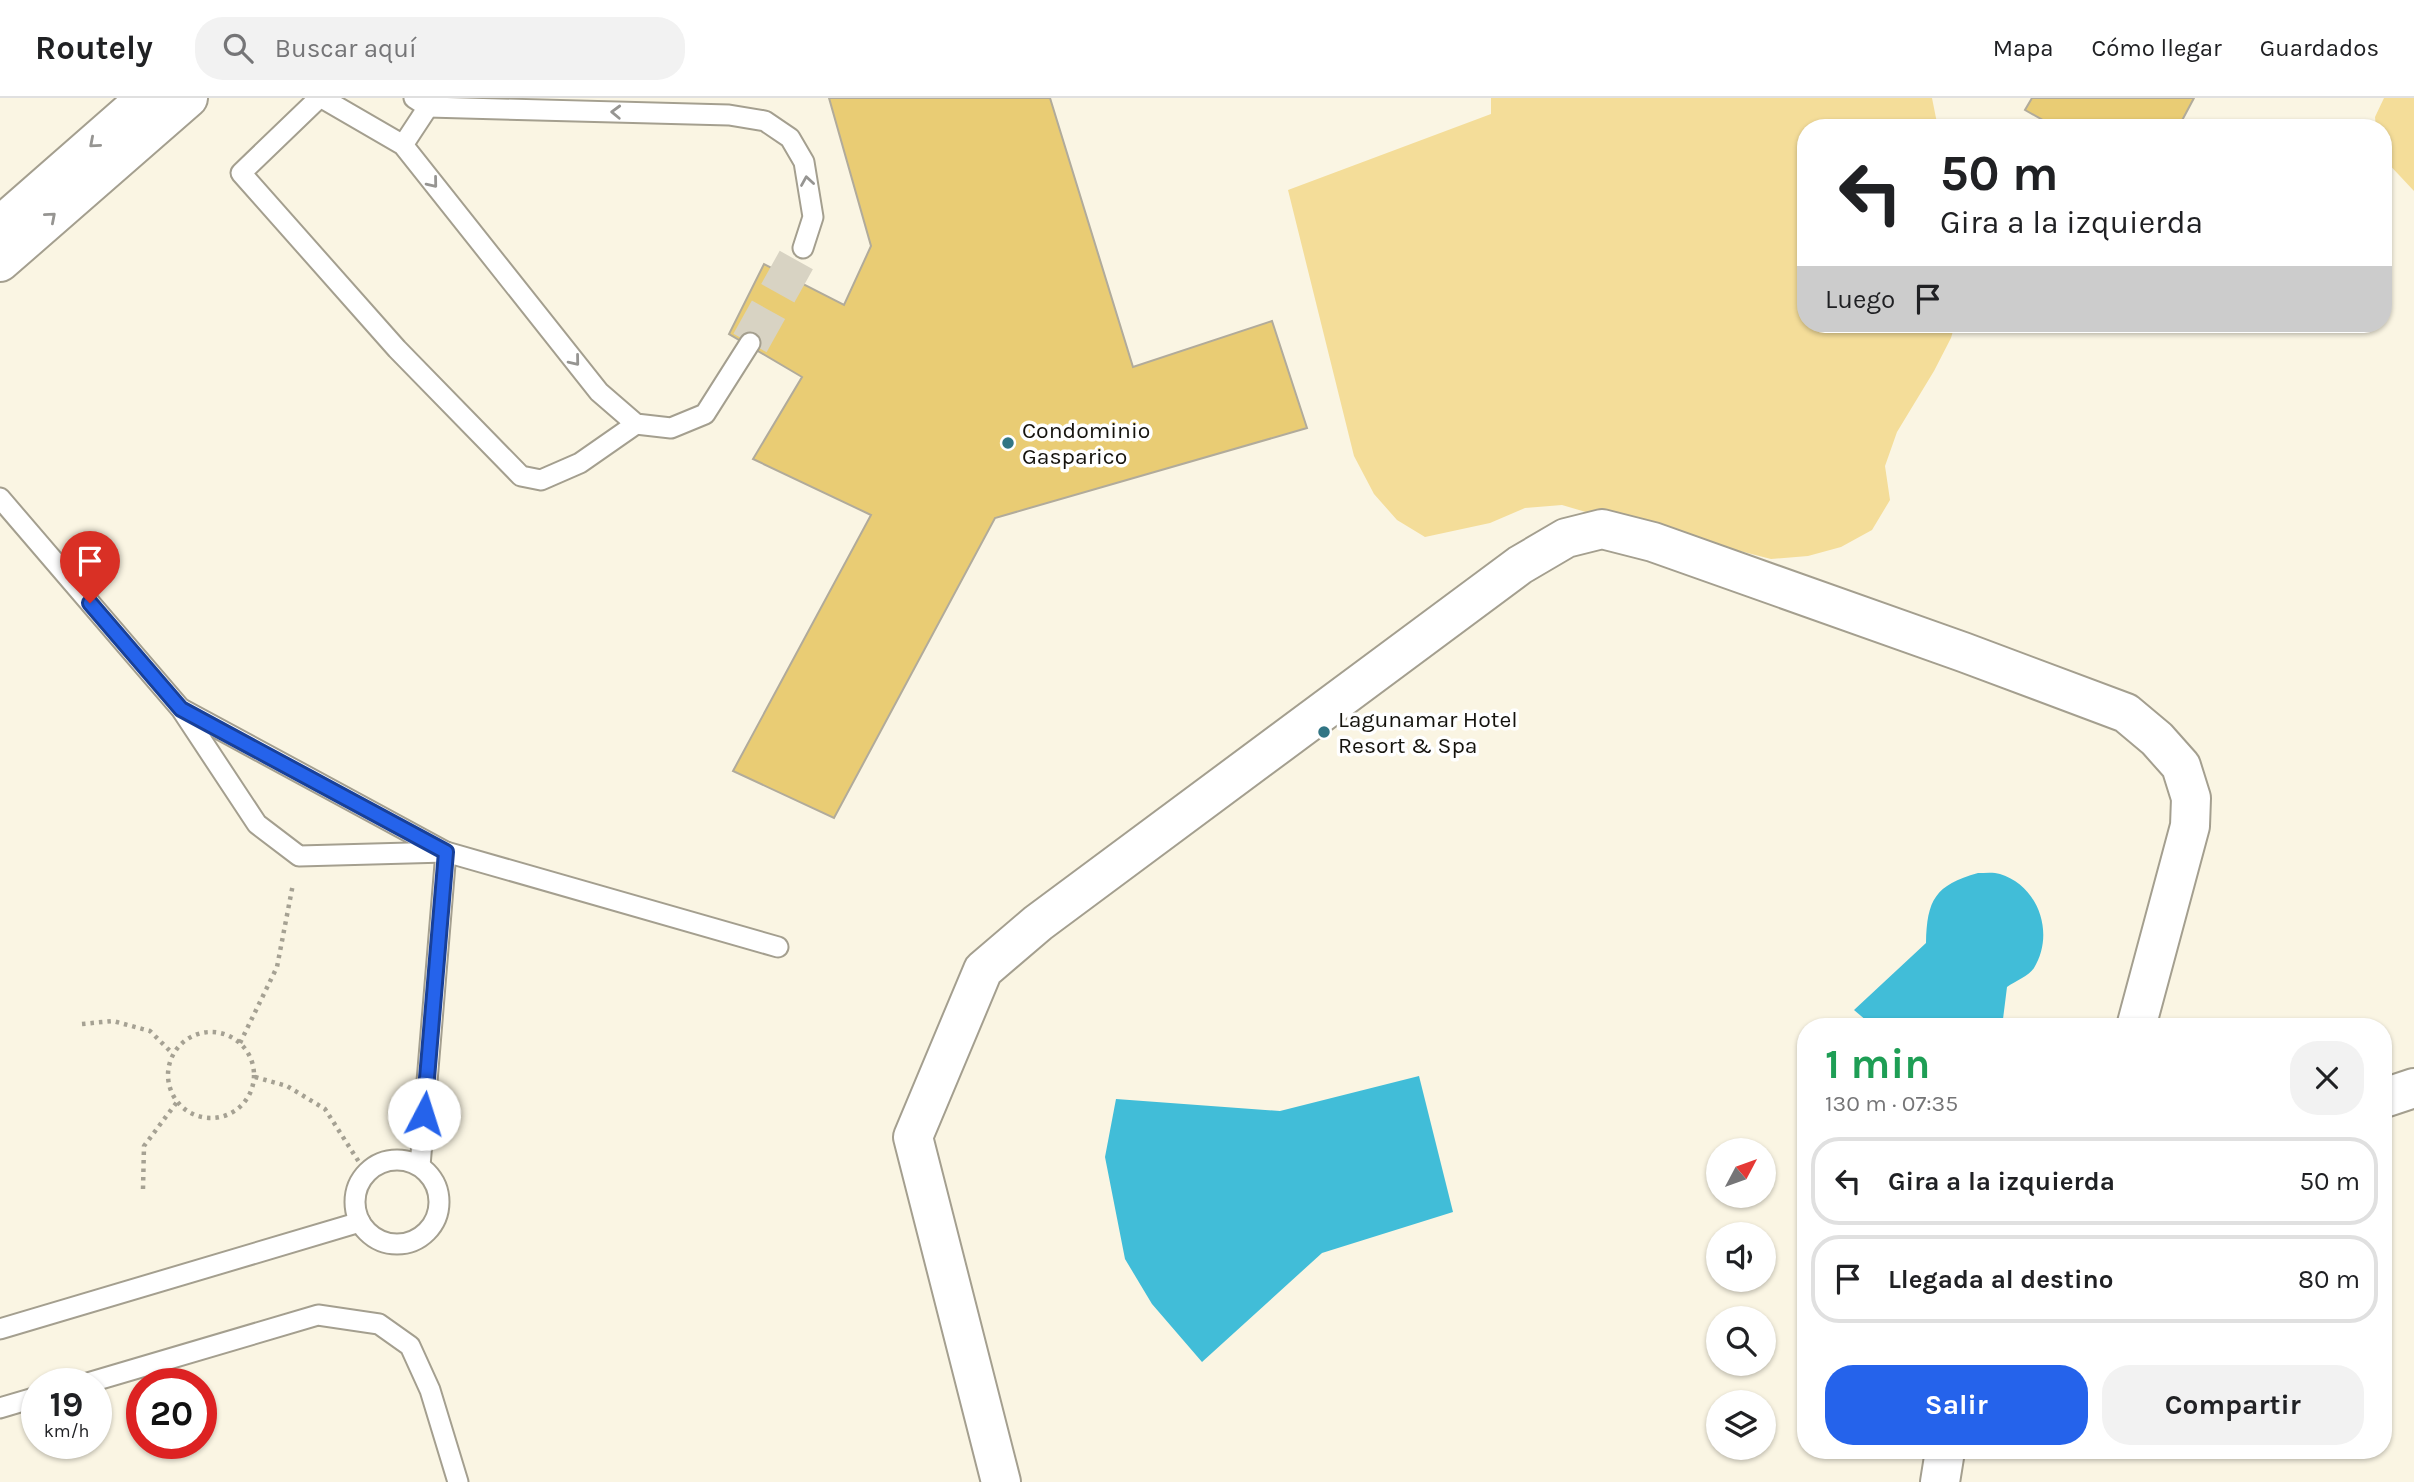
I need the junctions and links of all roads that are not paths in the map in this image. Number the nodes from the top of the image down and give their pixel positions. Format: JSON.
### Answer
{"nodes":[{"id":1,"x":146,"y":98,"type":"edge"},
{"id":2,"x":188,"y":98,"type":"edge"},
{"id":3,"x":320,"y":98,"type":"edge"},
{"id":4,"x":421,"y":102,"type":"edge"},
{"id":5,"x":402,"y":145,"type":"junction"},
{"id":6,"x":0,"y":226,"type":"edge"},
{"id":7,"x":803,"y":248,"type":"tunnel mouth"},
{"id":8,"x":0,"y":262,"type":"edge"},
{"id":9,"x":750,"y":343,"type":"tunnel mouth"},
{"id":10,"x":636,"y":424,"type":"junction"},
{"id":11,"x":0,"y":498,"type":"edge"},
{"id":12,"x":181,"y":709,"type":"junction"},
{"id":13,"x":446,"y":852,"type":"junction"},
{"id":14,"x":778,"y":947,"type":"dead end"},
{"id":15,"x":2138,"y":1018,"type":"edge"},
{"id":16,"x":2414,"y":1088,"type":"edge"},
{"id":17,"x":2392,"y":1095,"type":"edge"},
{"id":18,"x":420,"y":1166,"type":"junction"},
{"id":19,"x":360,"y":1222,"type":"junction"},
{"id":20,"x":0,"y":1328,"type":"edge"},
{"id":21,"x":112,"y":1376,"type":"edge"},
{"id":22,"x":21,"y":1402,"type":"edge"},
{"id":23,"x":0,"y":1408,"type":"edge"},
{"id":24,"x":1944,"y":1459,"type":"edge"},
{"id":25,"x":457,"y":1482,"type":"edge"},
{"id":26,"x":1001,"y":1482,"type":"edge"},
{"id":27,"x":1940,"y":1482,"type":"edge"}],
"edges":[{"from":1,"to":6,"type":"street","one_way":true},
{"from":8,"to":2,"type":"street","one_way":true},
{"from":3,"to":5,"type":"lane"},
{"from":3,"to":10,"type":"lane"},
{"from":4,"to":5,"type":"lane"},
{"from":7,"to":4,"type":"lane","one_way":true},
{"from":5,"to":10,"type":"lane","one_way":true},
{"from":9,"to":10,"type":"lane"},
{"from":11,"to":12,"type":"lane"},
{"from":12,"to":13,"type":"lane"},
{"from":12,"to":13,"type":"lane"},
{"from":13,"to":14,"type":"lane"},
{"from":13,"to":18,"type":"lane"},
{"from":15,"to":26,"type":"street"},
{"from":16,"to":17,"type":"street"},
{"from":18,"to":19,"type":"lane"},
{"from":18,"to":19,"type":"lane"},
{"from":19,"to":20,"type":"lane"},
{"from":21,"to":25,"type":"lane"},
{"from":22,"to":23,"type":"lane"},
{"from":24,"to":27,"type":"street"}]}
